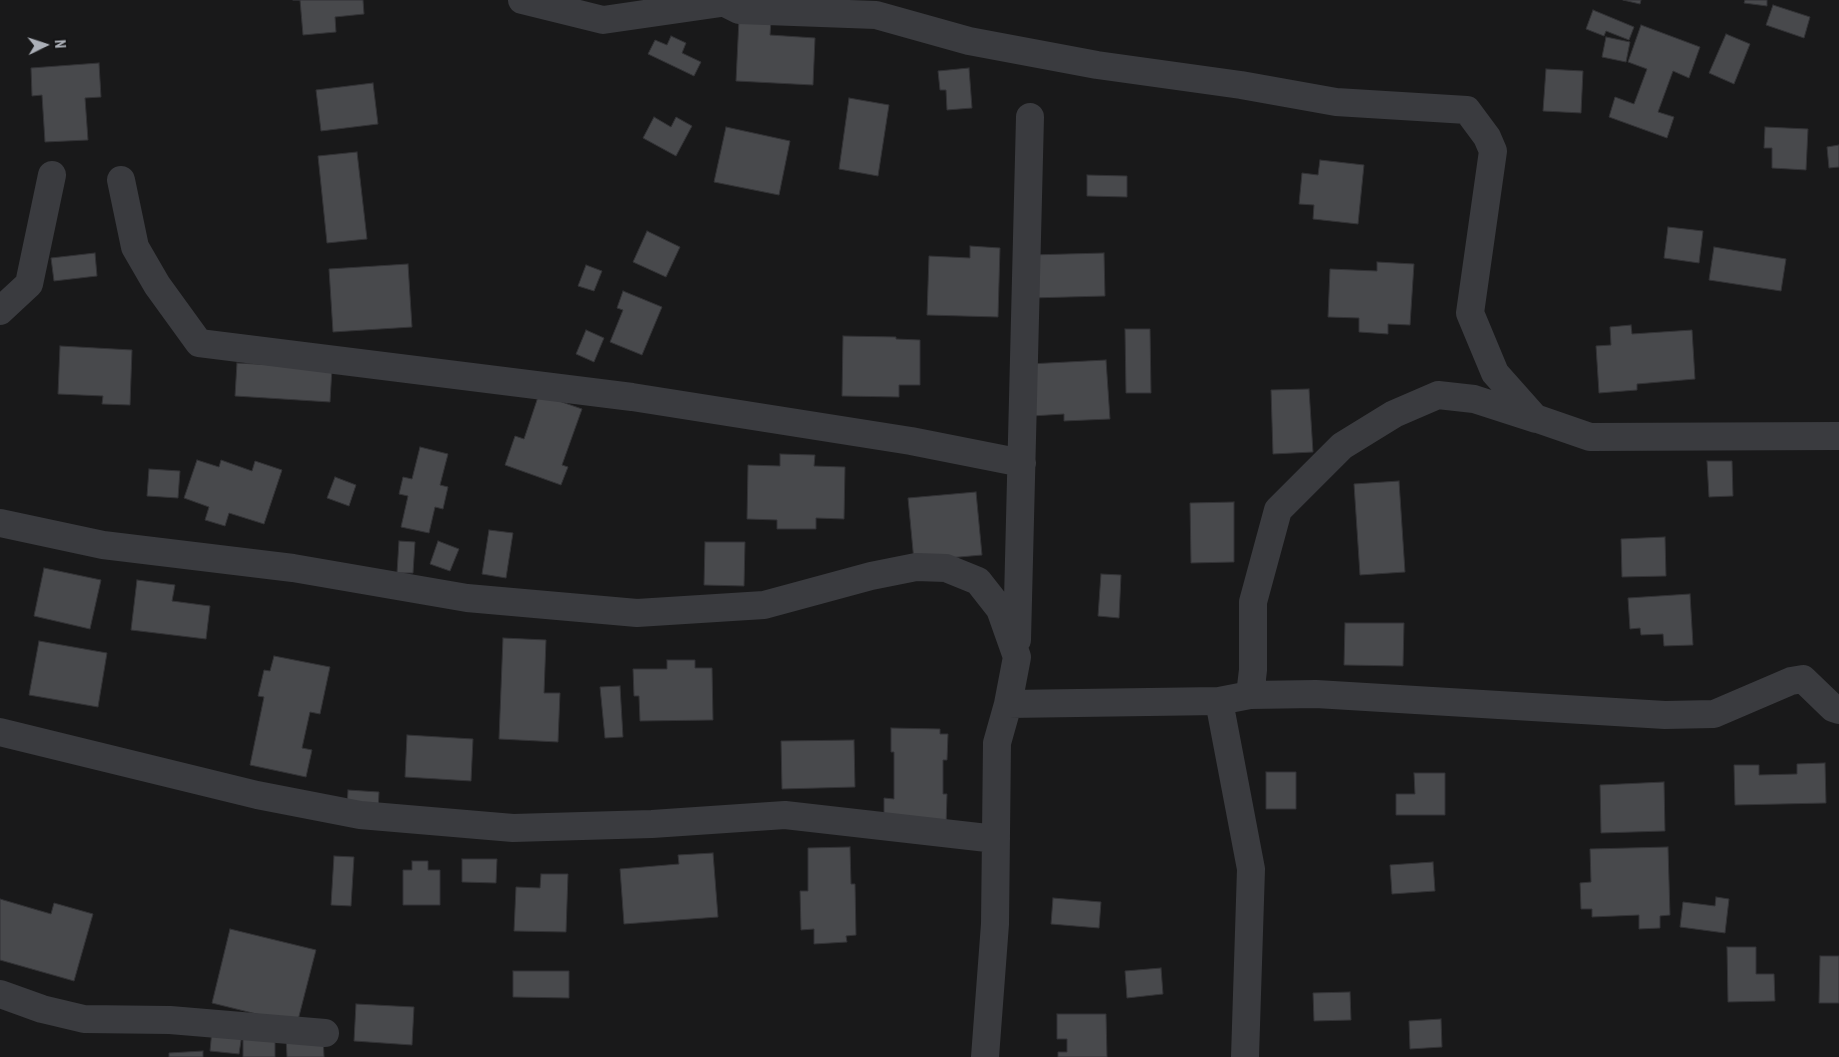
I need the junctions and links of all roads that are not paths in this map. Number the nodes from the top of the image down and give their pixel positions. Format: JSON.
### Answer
{"nodes":[{"id":1,"x":522,"y":0,"type":"edge"},
{"id":2,"x":720,"y":2,"type":"edge"},
{"id":3,"x":1030,"y":117,"type":"dead end"},
{"id":4,"x":52,"y":175,"type":"dead end"},
{"id":5,"x":121,"y":180,"type":"dead end"},
{"id":6,"x":0,"y":311,"type":"edge"},
{"id":7,"x":1554,"y":425,"type":"junction"},
{"id":8,"x":1839,"y":436,"type":"edge"},
{"id":9,"x":1022,"y":464,"type":"junction"},
{"id":10,"x":0,"y":523,"type":"edge"},
{"id":11,"x":1016,"y":657,"type":"junction"},
{"id":12,"x":1250,"y":695,"type":"junction"},
{"id":13,"x":1219,"y":701,"type":"junction"},
{"id":14,"x":1008,"y":704,"type":"junction"},
{"id":15,"x":1839,"y":710,"type":"edge"},
{"id":16,"x":0,"y":732,"type":"edge"},
{"id":17,"x":996,"y":839,"type":"junction"},
{"id":18,"x":0,"y":994,"type":"edge"},
{"id":19,"x":325,"y":1033,"type":"dead end"},
{"id":20,"x":985,"y":1057,"type":"edge"},
{"id":21,"x":1245,"y":1057,"type":"edge"}],
"edges":[{"from":1,"to":2,"type":"street"},
{"from":2,"to":7,"type":"street"},
{"from":3,"to":9,"type":"street"},
{"from":4,"to":6,"type":"street"},
{"from":5,"to":9,"type":"street"},
{"from":7,"to":8,"type":"street"},
{"from":7,"to":12,"type":"street"},
{"from":9,"to":11,"type":"street"},
{"from":10,"to":11,"type":"street"},
{"from":11,"to":14,"type":"street"},
{"from":12,"to":13,"type":"street"},
{"from":12,"to":15,"type":"street"},
{"from":13,"to":14,"type":"street"},
{"from":13,"to":21,"type":"street"},
{"from":14,"to":17,"type":"street"},
{"from":16,"to":17,"type":"street"},
{"from":17,"to":20,"type":"street"},
{"from":18,"to":19,"type":"street"}]}
